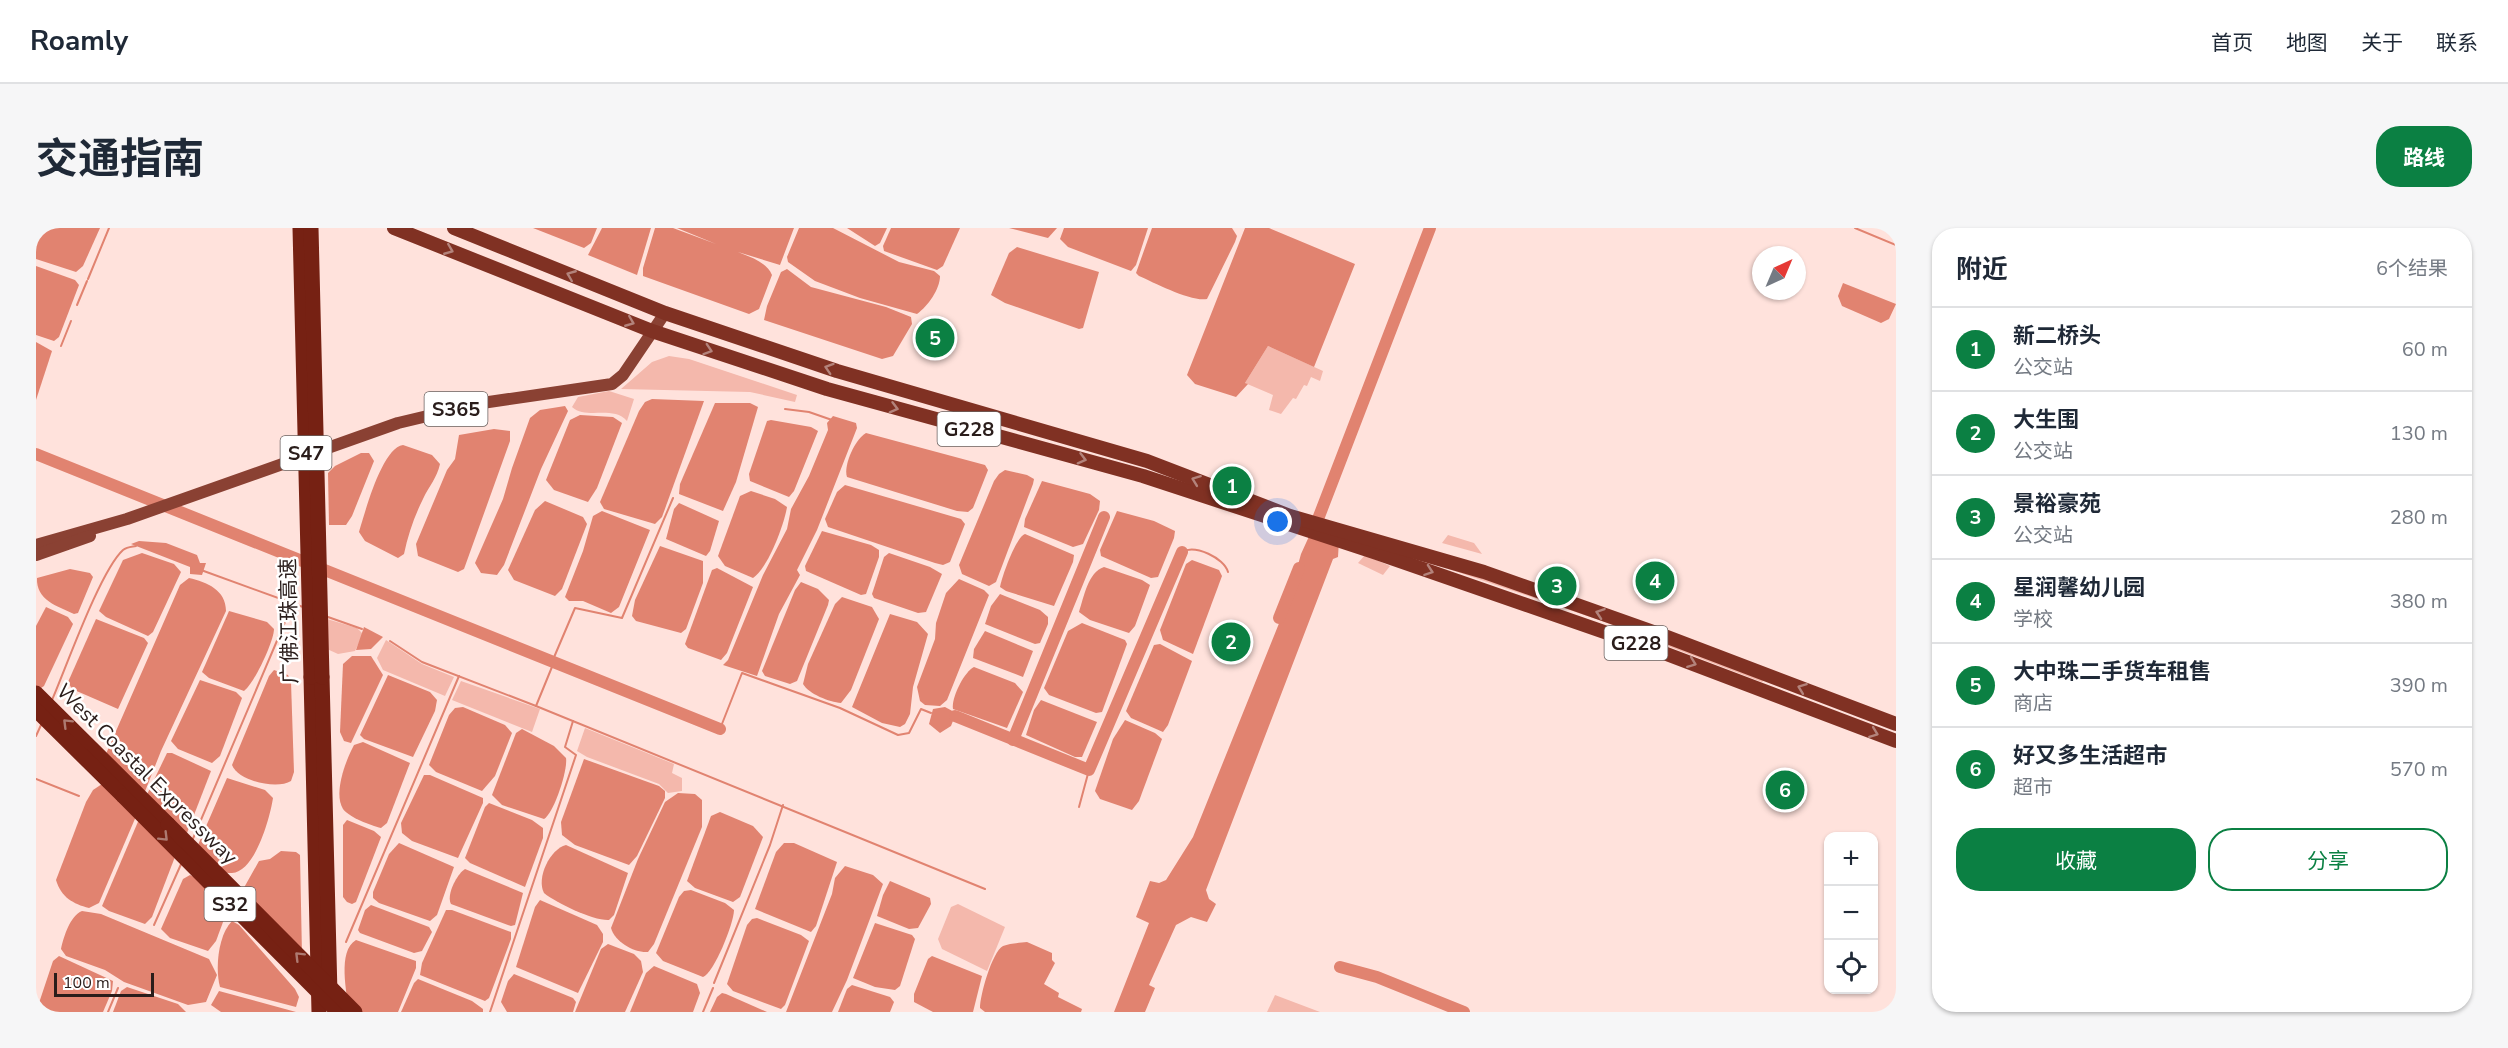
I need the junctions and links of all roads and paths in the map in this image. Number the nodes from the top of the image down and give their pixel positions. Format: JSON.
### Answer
{"nodes":[{"id":1,"x":300,"y":228,"type":"edge"},
{"id":2,"x":311,"y":228,"type":"edge"},
{"id":3,"x":394,"y":228,"type":"edge"},
{"id":4,"x":454,"y":228,"type":"edge"},
{"id":5,"x":665,"y":313,"type":"junction"},
{"id":6,"x":652,"y":332,"type":"junction"},
{"id":7,"x":127,"y":519,"type":"junction"},
{"id":8,"x":1301,"y":525,"type":"junction"},
{"id":9,"x":36,"y":545,"type":"edge"},
{"id":10,"x":1375,"y":547,"type":"junction"},
{"id":11,"x":36,"y":555,"type":"edge"},
{"id":12,"x":317,"y":677,"type":"junction"},
{"id":13,"x":36,"y":693,"type":"edge"},
{"id":14,"x":36,"y":710,"type":"edge"},
{"id":15,"x":1896,"y":724,"type":"edge"},
{"id":16,"x":1896,"y":741,"type":"edge"},
{"id":17,"x":320,"y":1012,"type":"edge"},
{"id":18,"x":330,"y":1012,"type":"edge"},
{"id":19,"x":338,"y":1012,"type":"edge"},
{"id":20,"x":355,"y":1012,"type":"edge"}],
"edges":[{"from":1,"to":12,"type":"highway","name":"广佛江珠高速","number":"S47","bridge":true},
{"from":2,"to":12,"type":"highway","name":"广佛江珠高速","number":"S47","bridge":true},
{"from":3,"to":6,"type":"highway","number":"G228","one_way":true},
{"from":5,"to":4,"type":"highway","number":"G228","one_way":true},
{"from":5,"to":6,"type":"main road","number":"S365"},
{"from":8,"to":5,"type":"highway","number":"G228","one_way":true},
{"from":6,"to":7,"type":"main road","number":"S365"},
{"from":6,"to":8,"type":"highway","number":"G228","one_way":true},
{"from":7,"to":9,"type":"main road"},
{"from":7,"to":11,"type":"main road"},
{"from":8,"to":10,"type":"highway","number":"G228"},
{"from":15,"to":10,"type":"highway","number":"G228","one_way":true},
{"from":10,"to":16,"type":"highway","number":"G228","one_way":true},
{"from":12,"to":17,"type":"highway","name":"广佛江珠高速","number":"S47"},
{"from":12,"to":18,"type":"highway","name":"广佛江珠高速","number":"S47"},
{"from":20,"to":13,"type":"highway","name":"West Coastal Expressway","number":"S32","one_way":true,"bridge":true},
{"from":14,"to":19,"type":"highway","name":"West Coastal Expressway","number":"S32","one_way":true,"bridge":true}]}
